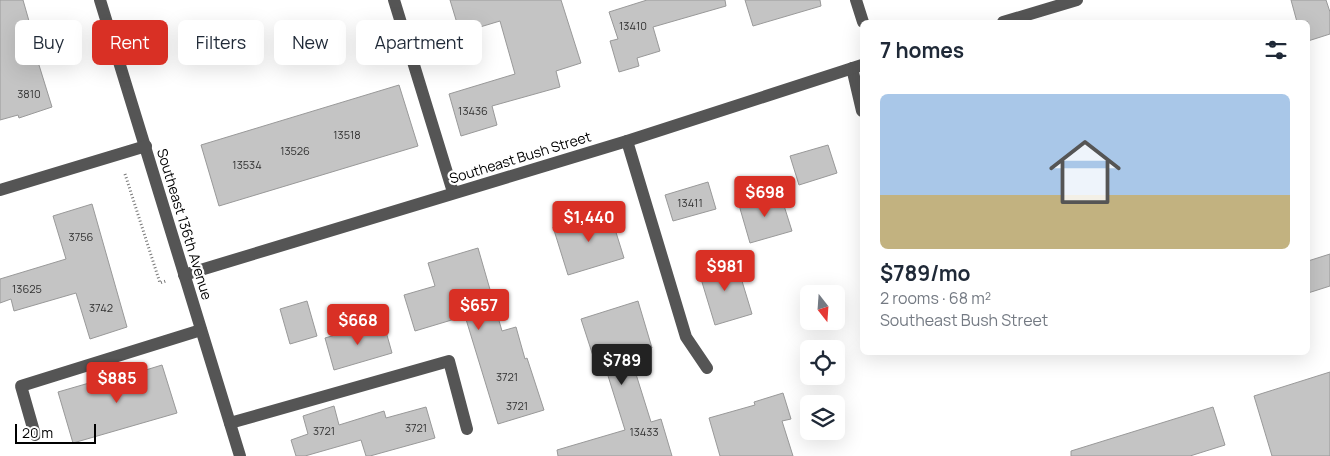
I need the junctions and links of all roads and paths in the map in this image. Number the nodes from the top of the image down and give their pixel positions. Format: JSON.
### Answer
{"nodes":[{"id":1,"x":100,"y":0,"type":"edge"},
{"id":2,"x":394,"y":0,"type":"edge"},
{"id":3,"x":856,"y":0,"type":"edge"},
{"id":4,"x":1077,"y":0,"type":"edge"},
{"id":5,"x":862,"y":20,"type":"edge"},
{"id":6,"x":1010,"y":20,"type":"edge"},
{"id":7,"x":857,"y":67,"type":"edge"},
{"id":8,"x":860,"y":93,"type":"edge"},
{"id":9,"x":626,"y":141,"type":"junction"},
{"id":10,"x":146,"y":146,"type":"junction"},
{"id":11,"x":119,"y":154,"type":"junction"},
{"id":12,"x":0,"y":190,"type":"edge"},
{"id":13,"x":453,"y":192,"type":"junction"},
{"id":14,"x":184,"y":276,"type":"junction"},
{"id":15,"x":201,"y":330,"type":"junction"},
{"id":16,"x":707,"y":368,"type":"dead end"},
{"id":17,"x":230,"y":423,"type":"junction"},
{"id":18,"x":467,"y":428,"type":"dead end"},
{"id":19,"x":35,"y":435,"type":"dead end"},
{"id":20,"x":240,"y":456,"type":"edge"}],
"edges":[{"from":1,"to":10,"type":"street","name":"Southeast 136th Avenue"},
{"from":2,"to":13,"type":"street"},
{"from":3,"to":5,"type":"street"},
{"from":4,"to":6,"type":"street"},
{"from":7,"to":8,"type":"street"},
{"from":7,"to":9,"type":"street","name":"Southeast Bush Street"},
{"from":9,"to":13,"type":"street","name":"Southeast Bush Street"},
{"from":9,"to":16,"type":"street"},
{"from":10,"to":11,"type":"street"},
{"from":10,"to":14,"type":"street","name":"Southeast 136th Avenue"},
{"from":11,"to":12,"type":"street"},
{"from":11,"to":14,"type":"path"},
{"from":13,"to":14,"type":"street","name":"Southeast Bush Street"},
{"from":14,"to":15,"type":"street","name":"Southeast 136th Avenue"},
{"from":15,"to":17,"type":"street","name":"Southeast 136th Avenue"},
{"from":15,"to":19,"type":"street"},
{"from":17,"to":18,"type":"street"},
{"from":17,"to":20,"type":"street","name":"Southeast 136th Avenue"}]}
